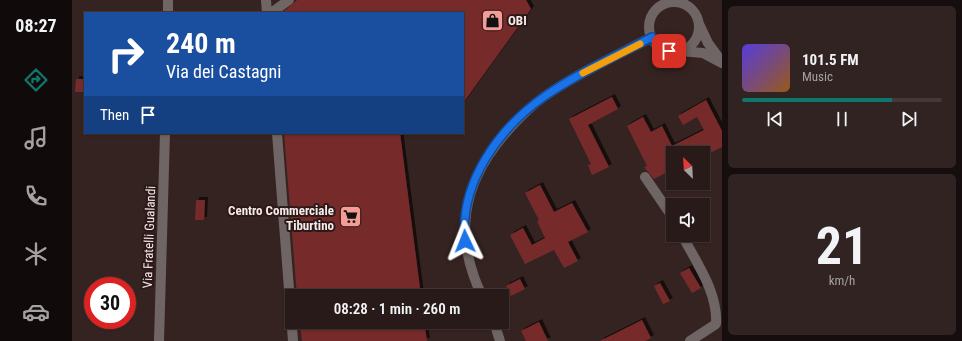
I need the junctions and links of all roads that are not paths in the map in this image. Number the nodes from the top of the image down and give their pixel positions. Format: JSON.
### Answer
{"nodes":[{"id":1,"x":168,"y":0,"type":"edge"},
{"id":2,"x":288,"y":1,"type":"edge"},
{"id":3,"x":656,"y":4,"type":"edge"},
{"id":4,"x":268,"y":6,"type":"edge"},
{"id":5,"x":168,"y":12,"type":"edge"},
{"id":6,"x":698,"y":22,"type":"junction"},
{"id":7,"x":652,"y":37,"type":"junction"},
{"id":8,"x":676,"y":51,"type":"junction"},
{"id":9,"x":722,"y":62,"type":"edge"},
{"id":10,"x":164,"y":134,"type":"edge"},
{"id":11,"x":277,"y":134,"type":"edge"},
{"id":12,"x":645,"y":177,"type":"dead end"},
{"id":13,"x":666,"y":208,"type":"edge"},
{"id":14,"x":685,"y":242,"type":"edge"},
{"id":15,"x":479,"y":289,"type":"edge"},
{"id":16,"x":719,"y":322,"type":"edge"},
{"id":17,"x":496,"y":329,"type":"edge"},
{"id":18,"x":159,"y":341,"type":"edge"},
{"id":19,"x":293,"y":341,"type":"edge"},
{"id":20,"x":500,"y":341,"type":"edge"},
{"id":21,"x":690,"y":341,"type":"edge"}],
"edges":[{"from":1,"to":5,"type":"street"},
{"from":2,"to":4,"type":"street"},
{"from":3,"to":6,"type":"street"},
{"from":3,"to":7,"type":"street"},
{"from":6,"to":8,"type":"street"},
{"from":6,"to":9,"type":"street"},
{"from":7,"to":8,"type":"street"},
{"from":7,"to":15,"type":"street"},
{"from":8,"to":9,"type":"street"},
{"from":10,"to":18,"type":"street","name":"Via Fratelli Gualandi"},
{"from":11,"to":19,"type":"street"},
{"from":12,"to":13,"type":"street"},
{"from":14,"to":16,"type":"street"},
{"from":16,"to":21,"type":"street"},
{"from":17,"to":20,"type":"street"}]}
